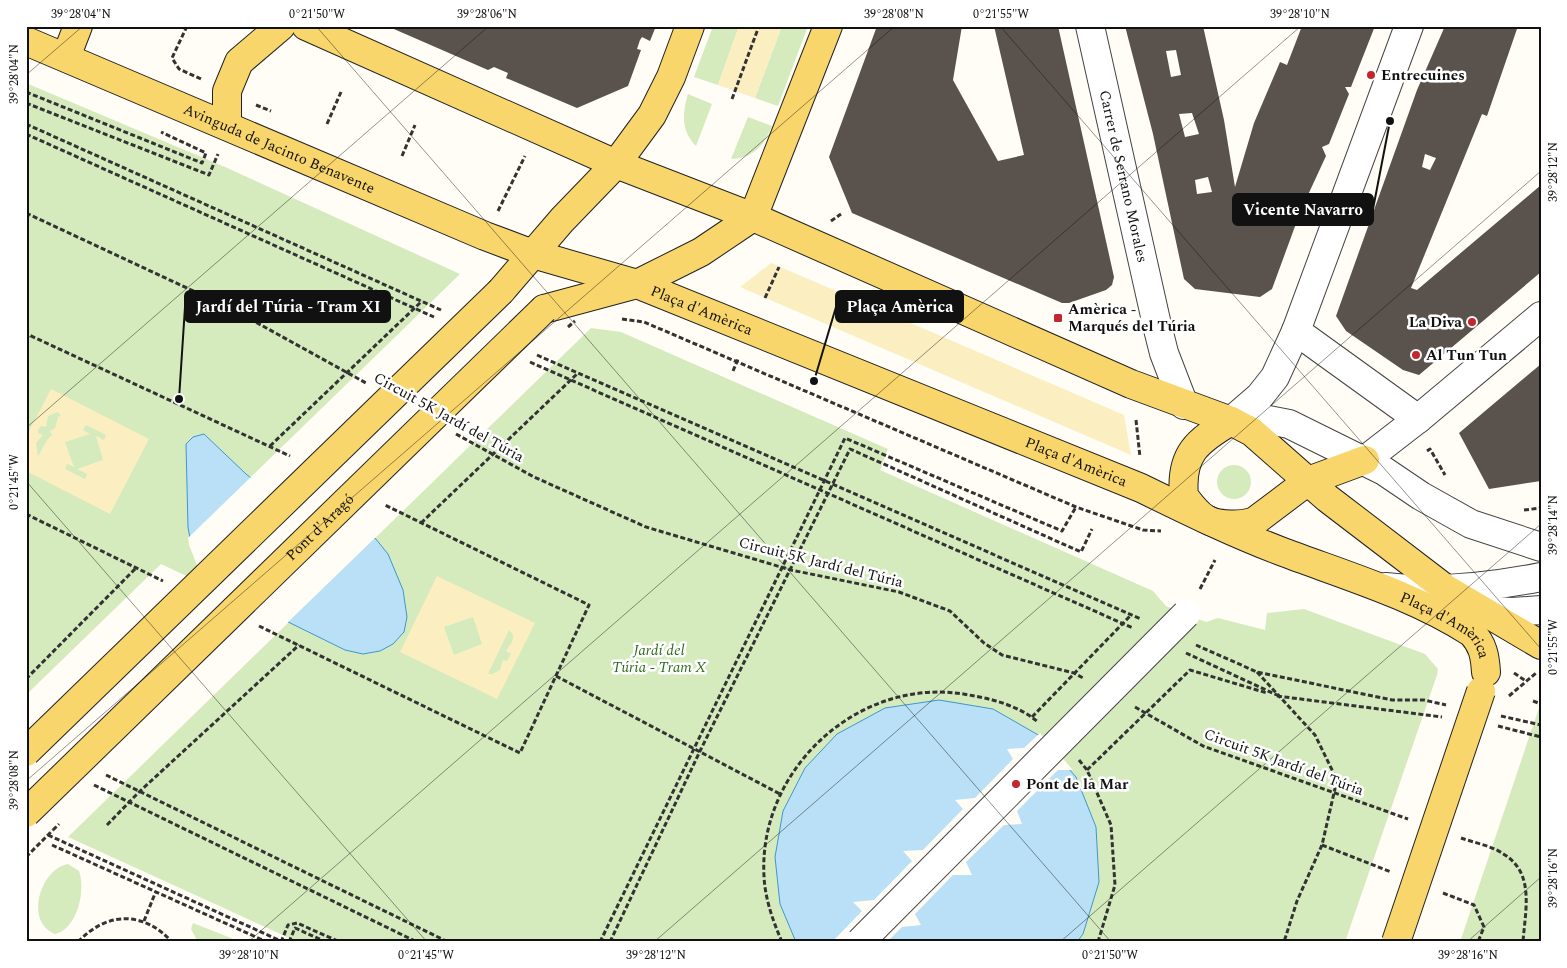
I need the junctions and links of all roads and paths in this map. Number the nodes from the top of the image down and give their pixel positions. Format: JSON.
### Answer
{"nodes":[{"id":1,"x":78,"y":26,"type":"edge"},
{"id":2,"x":187,"y":26,"type":"edge"},
{"id":3,"x":281,"y":26,"type":"edge"},
{"id":4,"x":306,"y":26,"type":"edge"},
{"id":5,"x":690,"y":26,"type":"edge"},
{"id":6,"x":759,"y":26,"type":"edge"},
{"id":7,"x":828,"y":26,"type":"edge"},
{"id":8,"x":1090,"y":26,"type":"edge"},
{"id":9,"x":1409,"y":26,"type":"edge"},
{"id":10,"x":26,"y":41,"type":"edge"},
{"id":11,"x":66,"y":57,"type":"junction"},
{"id":12,"x":179,"y":69,"type":"dead end"},
{"id":13,"x":26,"y":92,"type":"edge"},
{"id":14,"x":341,"y":92,"type":"dead end"},
{"id":15,"x":732,"y":99,"type":"dead end"},
{"id":16,"x":26,"y":103,"type":"edge"},
{"id":17,"x":26,"y":124,"type":"edge"},
{"id":18,"x":327,"y":124,"type":"dead end"},
{"id":19,"x":416,"y":125,"type":"dead end"},
{"id":20,"x":227,"y":126,"type":"junction"},
{"id":21,"x":152,"y":128,"type":"dead end"},
{"id":22,"x":26,"y":134,"type":"edge"},
{"id":23,"x":219,"y":152,"type":"dead end"},
{"id":24,"x":402,"y":156,"type":"dead end"},
{"id":25,"x":525,"y":156,"type":"dead end"},
{"id":26,"x":616,"y":164,"type":"junction"},
{"id":27,"x":26,"y":213,"type":"edge"},
{"id":28,"x":495,"y":216,"type":"dead end"},
{"id":29,"x":753,"y":217,"type":"junction"},
{"id":30,"x":533,"y":254,"type":"junction"},
{"id":31,"x":779,"y":267,"type":"dead end"},
{"id":32,"x":637,"y":284,"type":"junction"},
{"id":33,"x":764,"y":298,"type":"dead end"},
{"id":34,"x":422,"y":301,"type":"junction"},
{"id":35,"x":415,"y":309,"type":"junction"},
{"id":36,"x":448,"y":314,"type":"dead end"},
{"id":37,"x":1541,"y":316,"type":"edge"},
{"id":38,"x":578,"y":318,"type":"dead end"},
{"id":39,"x":618,"y":318,"type":"dead end"},
{"id":40,"x":441,"y":321,"type":"dead end"},
{"id":41,"x":574,"y":321,"type":"dead end"},
{"id":42,"x":1296,"y":331,"type":"junction"},
{"id":43,"x":29,"y":335,"type":"dead end"},
{"id":44,"x":26,"y":340,"type":"edge"},
{"id":45,"x":534,"y":354,"type":"dead end"},
{"id":46,"x":528,"y":360,"type":"dead end"},
{"id":47,"x":737,"y":360,"type":"junction"},
{"id":48,"x":733,"y":371,"type":"dead end"},
{"id":49,"x":347,"y":373,"type":"junction"},
{"id":50,"x":577,"y":374,"type":"junction"},
{"id":51,"x":571,"y":380,"type":"junction"},
{"id":52,"x":373,"y":387,"type":"dead end"},
{"id":53,"x":1184,"y":405,"type":"junction"},
{"id":54,"x":1418,"y":419,"type":"junction"},
{"id":55,"x":1136,"y":420,"type":"dead end"},
{"id":56,"x":1231,"y":421,"type":"junction"},
{"id":57,"x":450,"y":430,"type":"dead end"},
{"id":58,"x":270,"y":446,"type":"dead end"},
{"id":59,"x":493,"y":454,"type":"junction"},
{"id":60,"x":1140,"y":460,"type":"dead end"},
{"id":61,"x":1365,"y":460,"type":"junction"},
{"id":62,"x":1308,"y":481,"type":"junction"},
{"id":63,"x":825,"y":482,"type":"junction"},
{"id":64,"x":821,"y":490,"type":"junction"},
{"id":65,"x":829,"y":493,"type":"junction"},
{"id":66,"x":1206,"y":520,"type":"junction"},
{"id":67,"x":421,"y":523,"type":"dead end"},
{"id":68,"x":1092,"y":530,"type":"dead end"},
{"id":69,"x":1541,"y":547,"type":"edge"},
{"id":70,"x":1215,"y":560,"type":"dead end"},
{"id":71,"x":783,"y":567,"type":"junction"},
{"id":72,"x":136,"y":568,"type":"dead end"},
{"id":73,"x":791,"y":570,"type":"junction"},
{"id":74,"x":1537,"y":573,"type":"edge"},
{"id":75,"x":1379,"y":587,"type":"junction"},
{"id":76,"x":1446,"y":589,"type":"junction"},
{"id":77,"x":1541,"y":610,"type":"edge"},
{"id":78,"x":1480,"y":611,"type":"junction"},
{"id":79,"x":1186,"y":614,"type":"joint"},
{"id":80,"x":1131,"y":615,"type":"dead end"},
{"id":81,"x":1510,"y":619,"type":"junction"},
{"id":82,"x":1123,"y":624,"type":"junction"},
{"id":83,"x":1140,"y":632,"type":"dead end"},
{"id":84,"x":1541,"y":645,"type":"edge"},
{"id":85,"x":1184,"y":652,"type":"dead end"},
{"id":86,"x":1541,"y":669,"type":"edge"},
{"id":87,"x":1257,"y":672,"type":"dead end"},
{"id":88,"x":1074,"y":673,"type":"junction"},
{"id":89,"x":26,"y":679,"type":"edge"},
{"id":90,"x":1090,"y":682,"type":"dead end"},
{"id":91,"x":1491,"y":687,"type":"junction"},
{"id":92,"x":1279,"y":696,"type":"junction"},
{"id":93,"x":1533,"y":702,"type":"dead end"},
{"id":94,"x":1130,"y":704,"type":"dead end"},
{"id":95,"x":1541,"y":704,"type":"edge"},
{"id":96,"x":1145,"y":713,"type":"junction"},
{"id":97,"x":1032,"y":717,"type":"junction"},
{"id":98,"x":1450,"y":718,"type":"dead end"},
{"id":99,"x":1040,"y":723,"type":"dead end"},
{"id":100,"x":1497,"y":726,"type":"dead end"},
{"id":101,"x":1541,"y":737,"type":"edge"},
{"id":102,"x":694,"y":748,"type":"junction"},
{"id":103,"x":700,"y":751,"type":"junction"},
{"id":104,"x":26,"y":752,"type":"edge"},
{"id":105,"x":1075,"y":755,"type":"dead end"},
{"id":106,"x":1087,"y":770,"type":"junction"},
{"id":107,"x":98,"y":771,"type":"dead end"},
{"id":108,"x":86,"y":781,"type":"dead end"},
{"id":109,"x":139,"y":792,"type":"junction"},
{"id":110,"x":1334,"y":793,"type":"junction"},
{"id":111,"x":780,"y":794,"type":"junction"},
{"id":112,"x":129,"y":802,"type":"junction"},
{"id":113,"x":26,"y":813,"type":"edge"},
{"id":114,"x":1416,"y":822,"type":"dead end"},
{"id":115,"x":107,"y":825,"type":"dead end"},
{"id":116,"x":53,"y":830,"type":"dead end"},
{"id":117,"x":48,"y":835,"type":"junction"},
{"id":118,"x":1453,"y":835,"type":"dead end"},
{"id":119,"x":52,"y":844,"type":"dead end"},
{"id":120,"x":1322,"y":845,"type":"junction"},
{"id":121,"x":26,"y":857,"type":"edge"},
{"id":122,"x":1370,"y":863,"type":"dead end"},
{"id":123,"x":156,"y":892,"type":"junction"},
{"id":124,"x":1474,"y":906,"type":"dead end"},
{"id":125,"x":144,"y":922,"type":"junction"},
{"id":126,"x":78,"y":942,"type":"edge"},
{"id":127,"x":172,"y":942,"type":"edge"},
{"id":128,"x":267,"y":942,"type":"edge"},
{"id":129,"x":282,"y":942,"type":"edge"},
{"id":130,"x":289,"y":942,"type":"edge"},
{"id":131,"x":326,"y":942,"type":"edge"},
{"id":132,"x":340,"y":942,"type":"edge"},
{"id":133,"x":417,"y":942,"type":"edge"},
{"id":134,"x":448,"y":942,"type":"edge"},
{"id":135,"x":600,"y":942,"type":"edge"},
{"id":136,"x":610,"y":942,"type":"edge"},
{"id":137,"x":782,"y":942,"type":"edge"},
{"id":138,"x":860,"y":942,"type":"edge"},
{"id":139,"x":1098,"y":942,"type":"edge"},
{"id":140,"x":1284,"y":942,"type":"edge"},
{"id":141,"x":1396,"y":942,"type":"edge"},
{"id":142,"x":1478,"y":942,"type":"edge"},
{"id":143,"x":1523,"y":942,"type":"edge"}],
"edges":[{"from":1,"to":11,"type":"main road"},
{"from":2,"to":12,"type":"path"},
{"from":3,"to":20,"type":"main road"},
{"from":4,"to":26,"type":"main road"},
{"from":5,"to":26,"type":"main road"},
{"from":6,"to":15,"type":"path"},
{"from":7,"to":29,"type":"main road"},
{"from":8,"to":53,"type":"street","name":"Carrer de Serrano Morales"},
{"from":9,"to":42,"type":"street"},
{"from":10,"to":11,"type":"main road","name":"Avinguda de Jacinto Benavente"},
{"from":11,"to":20,"type":"main road","name":"Avinguda de Jacinto Benavente"},
{"from":13,"to":21,"type":"path"},
{"from":14,"to":18,"type":"path"},
{"from":16,"to":23,"type":"path"},
{"from":17,"to":34,"type":"path"},
{"from":19,"to":24,"type":"path"},
{"from":20,"to":30,"type":"main road","name":"Avinguda de Jacinto Benavente"},
{"from":22,"to":35,"type":"path"},
{"from":25,"to":28,"type":"path"},
{"from":26,"to":29,"type":"main road"},
{"from":26,"to":30,"type":"main road"},
{"from":27,"to":49,"type":"path","name":"Circuit 5K Jardí del Túria"},
{"from":29,"to":32,"type":"main road","name":"Plaça d'Amèrica"},
{"from":29,"to":53,"type":"main road"},
{"from":30,"to":32,"type":"main road","name":"Plaça d'Amèrica"},
{"from":30,"to":104,"type":"main road","bridge":true},
{"from":31,"to":33,"type":"path"},
{"from":32,"to":66,"type":"main road","name":"Plaça d'Amèrica"},
{"from":32,"to":113,"type":"main road","name":"Pont d'Aragó","bridge":true},
{"from":34,"to":35,"type":"path"},
{"from":34,"to":36,"type":"path"},
{"from":35,"to":40,"type":"path"},
{"from":35,"to":49,"type":"path"},
{"from":37,"to":54,"type":"street"},
{"from":38,"to":41,"type":"path"},
{"from":39,"to":47,"type":"path"},
{"from":42,"to":54,"type":"street"},
{"from":42,"to":56,"type":"street"},
{"from":43,"to":44,"type":"path"},
{"from":45,"to":50,"type":"path"},
{"from":46,"to":51,"type":"path"},
{"from":47,"to":48,"type":"path"},
{"from":47,"to":63,"type":"path"},
{"from":49,"to":52,"type":"path","name":"Circuit 5K Jardí del Túria"},
{"from":49,"to":58,"type":"path"},
{"from":50,"to":51,"type":"path"},
{"from":50,"to":63,"type":"path"},
{"from":51,"to":59,"type":"path"},
{"from":51,"to":64,"type":"path"},
{"from":53,"to":56,"type":"main road"},
{"from":54,"to":61,"type":"street"},
{"from":55,"to":60,"type":"path"},
{"from":56,"to":61,"type":"street"},
{"from":56,"to":62,"type":"main road"},
{"from":56,"to":66,"type":"main road"},
{"from":57,"to":59,"type":"path","name":"Circuit 5K Jardí del Túria"},
{"from":59,"to":67,"type":"path"},
{"from":59,"to":71,"type":"path","name":"Circuit 5K Jardí del Túria"},
{"from":61,"to":62,"type":"main road"},
{"from":61,"to":69,"type":"street"},
{"from":62,"to":66,"type":"main road"},
{"from":62,"to":76,"type":"main road"},
{"from":63,"to":64,"type":"path"},
{"from":64,"to":65,"type":"path"},
{"from":64,"to":71,"type":"path"},
{"from":65,"to":68,"type":"path"},
{"from":65,"to":73,"type":"path"},
{"from":65,"to":82,"type":"path"},
{"from":66,"to":75,"type":"main road","name":"Plaça d'Amèrica"},
{"from":70,"to":79,"type":"path"},
{"from":71,"to":73,"type":"path","name":"Circuit 5K Jardí del Túria"},
{"from":71,"to":102,"type":"path"},
{"from":72,"to":89,"type":"path"},
{"from":73,"to":88,"type":"path","name":"Circuit 5K Jardí del Túria"},
{"from":73,"to":103,"type":"path"},
{"from":74,"to":76,"type":"street"},
{"from":74,"to":81,"type":"street"},
{"from":75,"to":76,"type":"street"},
{"from":75,"to":78,"type":"street"},
{"from":75,"to":91,"type":"main road","name":"Plaça d'Amèrica"},
{"from":76,"to":78,"type":"main road"},
{"from":77,"to":81,"type":"street"},
{"from":78,"to":81,"type":"main road"},
{"from":79,"to":138,"type":"street","bridge":true},
{"from":80,"to":82,"type":"path"},
{"from":81,"to":84,"type":"main road"},
{"from":81,"to":91,"type":"main road"},
{"from":82,"to":83,"type":"path"},
{"from":82,"to":88,"type":"path"},
{"from":85,"to":92,"type":"path"},
{"from":86,"to":91,"type":"path"},
{"from":87,"to":92,"type":"path"},
{"from":88,"to":90,"type":"path","name":"Circuit 5K Jardí del Túria"},
{"from":88,"to":97,"type":"path"},
{"from":91,"to":141,"type":"main road","bridge":true},
{"from":92,"to":96,"type":"path"},
{"from":92,"to":98,"type":"path"},
{"from":92,"to":110,"type":"path"},
{"from":93,"to":95,"type":"path"},
{"from":94,"to":96,"type":"path","name":"Circuit 5K Jardí del Túria"},
{"from":96,"to":106,"type":"path"},
{"from":96,"to":110,"type":"path","name":"Circuit 5K Jardí del Túria"},
{"from":97,"to":99,"type":"path"},
{"from":97,"to":111,"type":"path"},
{"from":100,"to":101,"type":"path"},
{"from":102,"to":103,"type":"path"},
{"from":102,"to":109,"type":"path"},
{"from":102,"to":135,"type":"path"},
{"from":103,"to":111,"type":"path"},
{"from":103,"to":136,"type":"path"},
{"from":105,"to":106,"type":"path"},
{"from":106,"to":139,"type":"path"},
{"from":107,"to":109,"type":"path"},
{"from":108,"to":112,"type":"path"},
{"from":109,"to":112,"type":"path"},
{"from":109,"to":134,"type":"path"},
{"from":110,"to":114,"type":"path","name":"Circuit 5K Jardí del Túria"},
{"from":110,"to":120,"type":"path"},
{"from":111,"to":137,"type":"path"},
{"from":112,"to":115,"type":"path"},
{"from":112,"to":133,"type":"path"},
{"from":116,"to":117,"type":"path"},
{"from":117,"to":121,"type":"path"},
{"from":117,"to":129,"type":"path"},
{"from":118,"to":143,"type":"path"},
{"from":119,"to":123,"type":"path"},
{"from":120,"to":122,"type":"path"},
{"from":120,"to":140,"type":"path"},
{"from":123,"to":125,"type":"path"},
{"from":123,"to":128,"type":"path"},
{"from":124,"to":142,"type":"path"},
{"from":125,"to":126,"type":"path"},
{"from":125,"to":127,"type":"path"},
{"from":129,"to":132,"type":"path"},
{"from":130,"to":131,"type":"path"}]}
